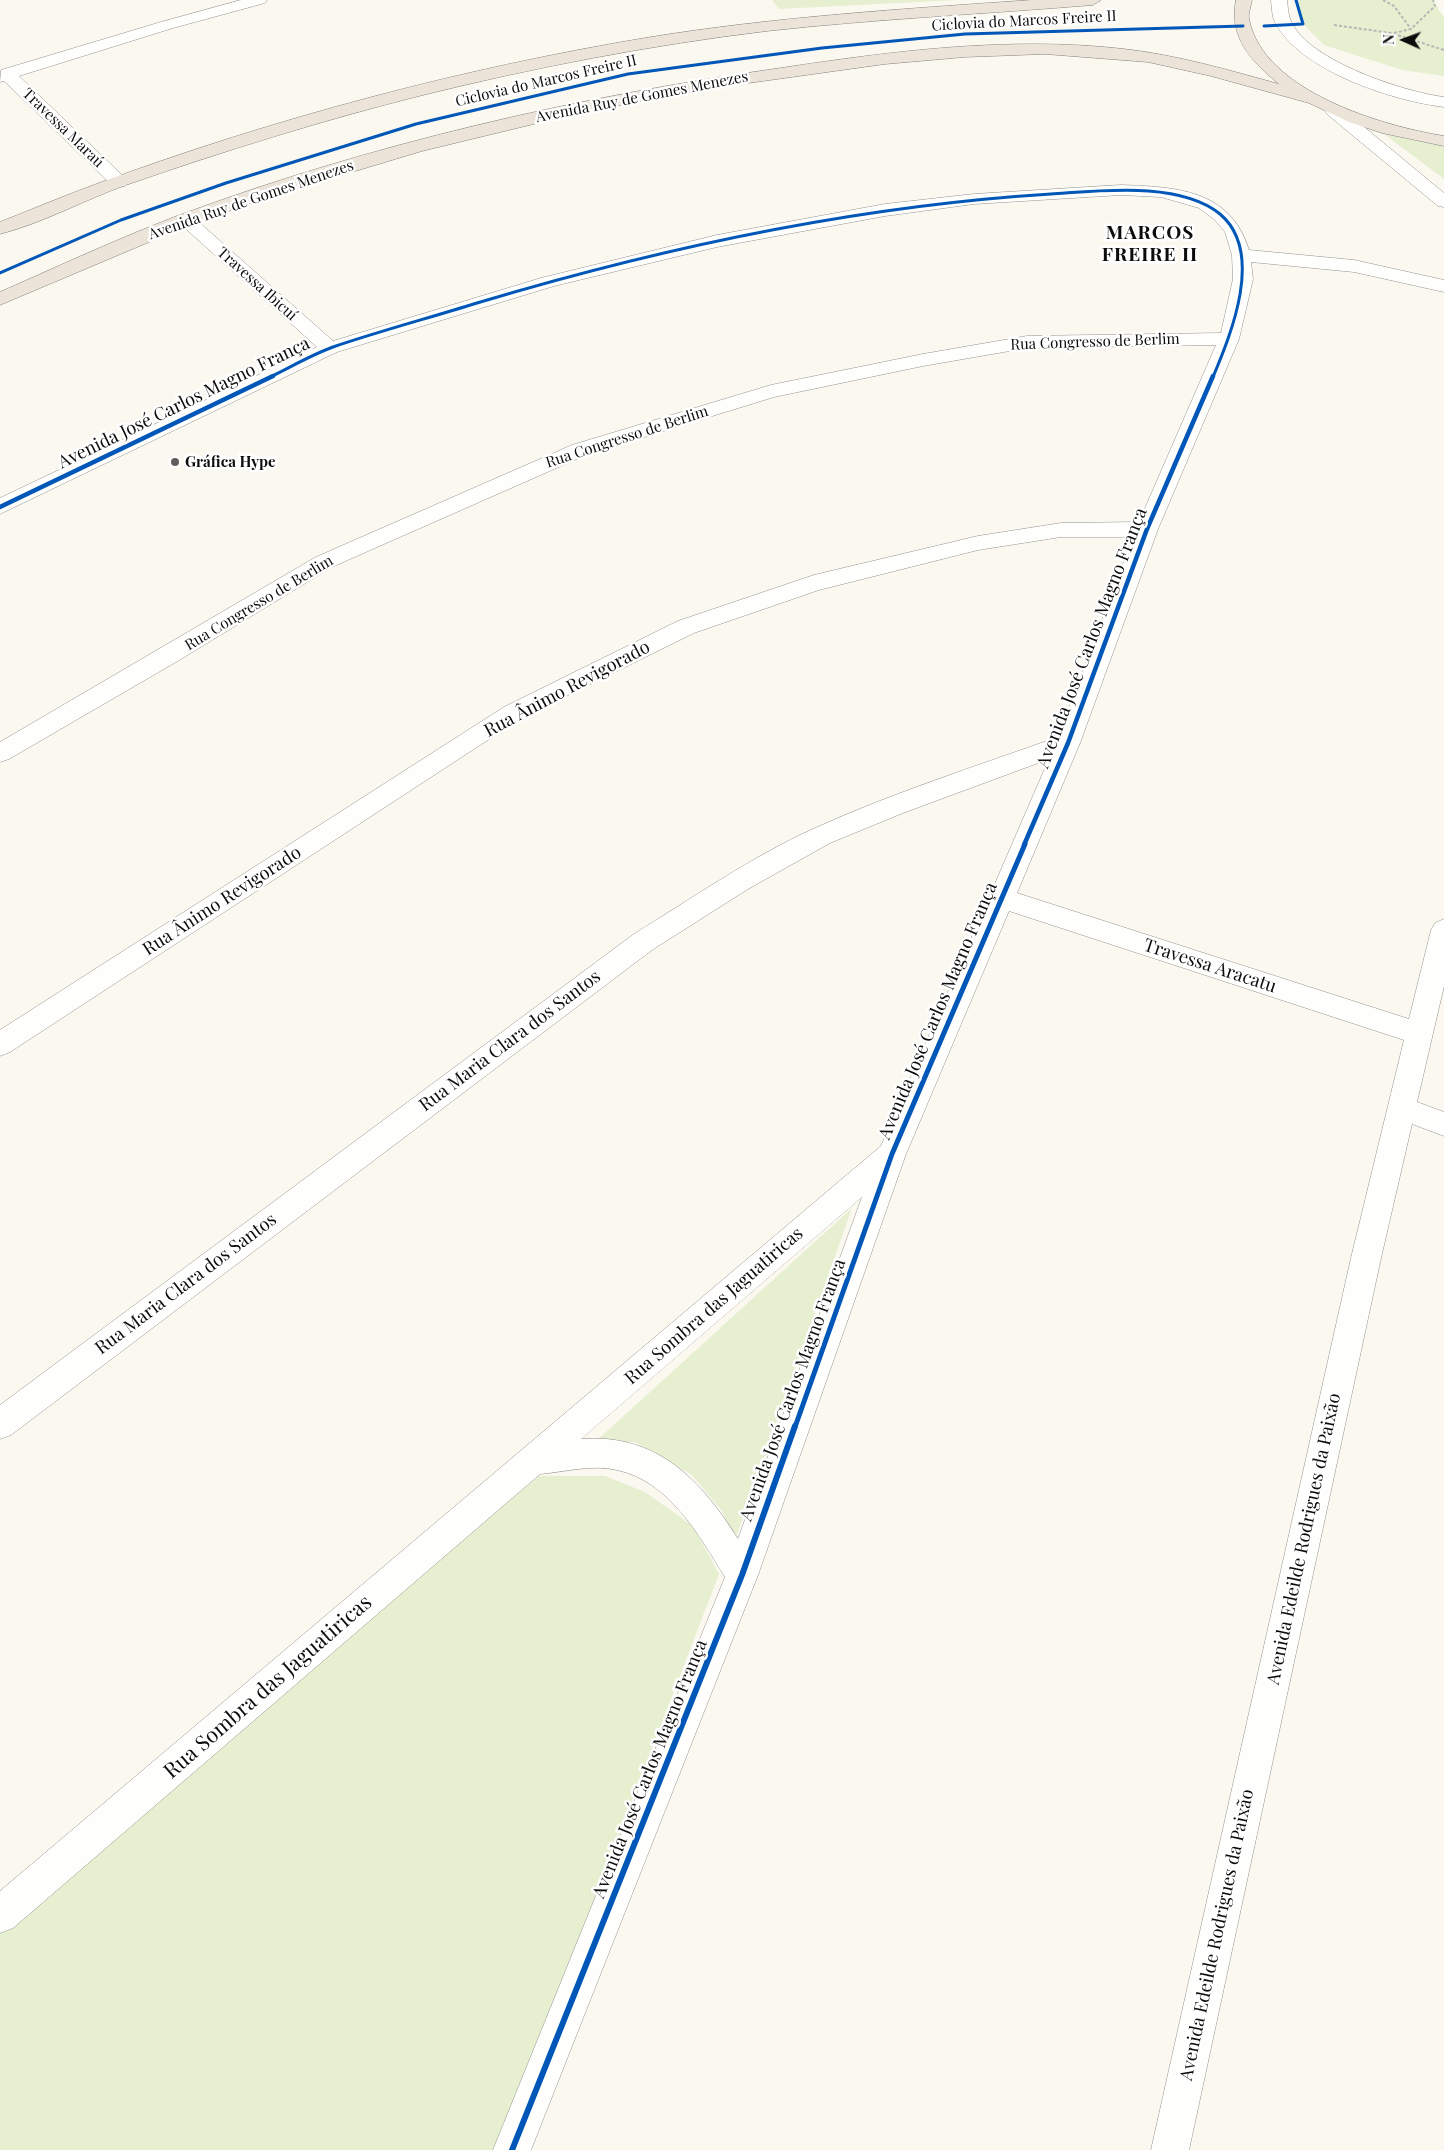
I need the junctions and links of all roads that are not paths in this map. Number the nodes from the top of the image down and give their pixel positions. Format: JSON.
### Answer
{"nodes":[{"id":1,"x":259,"y":0,"type":"edge"},
{"id":2,"x":1093,"y":0,"type":"edge"},
{"id":3,"x":1244,"y":0,"type":"edge"},
{"id":4,"x":1279,"y":0,"type":"edge"},
{"id":5,"x":3,"y":76,"type":"edge"},
{"id":6,"x":1309,"y":98,"type":"junction"},
{"id":7,"x":1444,"y":102,"type":"edge"},
{"id":8,"x":1334,"y":111,"type":"junction"},
{"id":9,"x":1444,"y":140,"type":"edge"},
{"id":10,"x":119,"y":182,"type":"junction"},
{"id":11,"x":1444,"y":202,"type":"edge"},
{"id":12,"x":185,"y":220,"type":"junction"},
{"id":13,"x":0,"y":228,"type":"edge"},
{"id":14,"x":1241,"y":255,"type":"junction"},
{"id":15,"x":1444,"y":286,"type":"edge"},
{"id":16,"x":0,"y":299,"type":"edge"},
{"id":17,"x":1229,"y":339,"type":"junction"},
{"id":18,"x":330,"y":348,"type":"junction"},
{"id":19,"x":0,"y":507,"type":"edge"},
{"id":20,"x":1147,"y":529,"type":"junction"},
{"id":21,"x":1068,"y":743,"type":"junction"},
{"id":22,"x":0,"y":753,"type":"edge"},
{"id":23,"x":1001,"y":898,"type":"junction"},
{"id":24,"x":1444,"y":930,"type":"edge"},
{"id":25,"x":1419,"y":1033,"type":"junction"},
{"id":26,"x":0,"y":1044,"type":"edge"},
{"id":27,"x":1401,"y":1108,"type":"junction"},
{"id":28,"x":1444,"y":1124,"type":"edge"},
{"id":29,"x":892,"y":1154,"type":"junction"},
{"id":30,"x":0,"y":1424,"type":"edge"},
{"id":31,"x":535,"y":1459,"type":"junction"},
{"id":32,"x":742,"y":1575,"type":"junction"},
{"id":33,"x":0,"y":1915,"type":"edge"},
{"id":34,"x":512,"y":2150,"type":"edge"},
{"id":35,"x":1170,"y":2150,"type":"edge"}],
"edges":[{"from":1,"to":5,"type":"street"},
{"from":2,"to":10,"type":"main road"},
{"from":3,"to":6,"type":"main road"},
{"from":4,"to":7,"type":"street"},
{"from":5,"to":10,"type":"street","name":"Travessa Maraú"},
{"from":6,"to":8,"type":"main road"},
{"from":6,"to":12,"type":"main road","name":"Avenida Ruy de Gomes Menezes"},
{"from":8,"to":9,"type":"main road"},
{"from":8,"to":11,"type":"street"},
{"from":10,"to":13,"type":"main road"},
{"from":12,"to":16,"type":"main road","name":"Avenida Ruy de Gomes Menezes"},
{"from":12,"to":18,"type":"street","name":"Travessa Ibicuí"},
{"from":14,"to":15,"type":"street"},
{"from":14,"to":17,"type":"street","name":"Avenida José Carlos Magno França"},
{"from":14,"to":18,"type":"street","name":"Avenida José Carlos Magno França"},
{"from":17,"to":20,"type":"street","name":"Avenida José Carlos Magno França"},
{"from":17,"to":22,"type":"street","name":"Rua Congresso de Berlim"},
{"from":18,"to":19,"type":"street","name":"Avenida José Carlos Magno França"},
{"from":20,"to":21,"type":"street","name":"Avenida José Carlos Magno França"},
{"from":20,"to":26,"type":"street","name":"Rua Ânimo Revigorado"},
{"from":21,"to":23,"type":"street","name":"Avenida José Carlos Magno França"},
{"from":21,"to":30,"type":"street","name":"Rua Maria Clara dos Santos"},
{"from":23,"to":25,"type":"street","name":"Travessa Aracatu"},
{"from":23,"to":29,"type":"street","name":"Avenida José Carlos Magno França"},
{"from":24,"to":25,"type":"street","name":"Avenida Edeilde Rodrigues da Paixão"},
{"from":25,"to":27,"type":"street","name":"Avenida Edeilde Rodrigues da Paixão"},
{"from":27,"to":28,"type":"street"},
{"from":27,"to":35,"type":"street","name":"Avenida Edeilde Rodrigues da Paixão"},
{"from":29,"to":31,"type":"street","name":"Rua Sombra das Jaguatiricas"},
{"from":29,"to":32,"type":"street","name":"Avenida José Carlos Magno França"},
{"from":31,"to":32,"type":"street"},
{"from":31,"to":33,"type":"street","name":"Rua Sombra das Jaguatiricas"},
{"from":32,"to":34,"type":"street","name":"Avenida José Carlos Magno França"}]}
